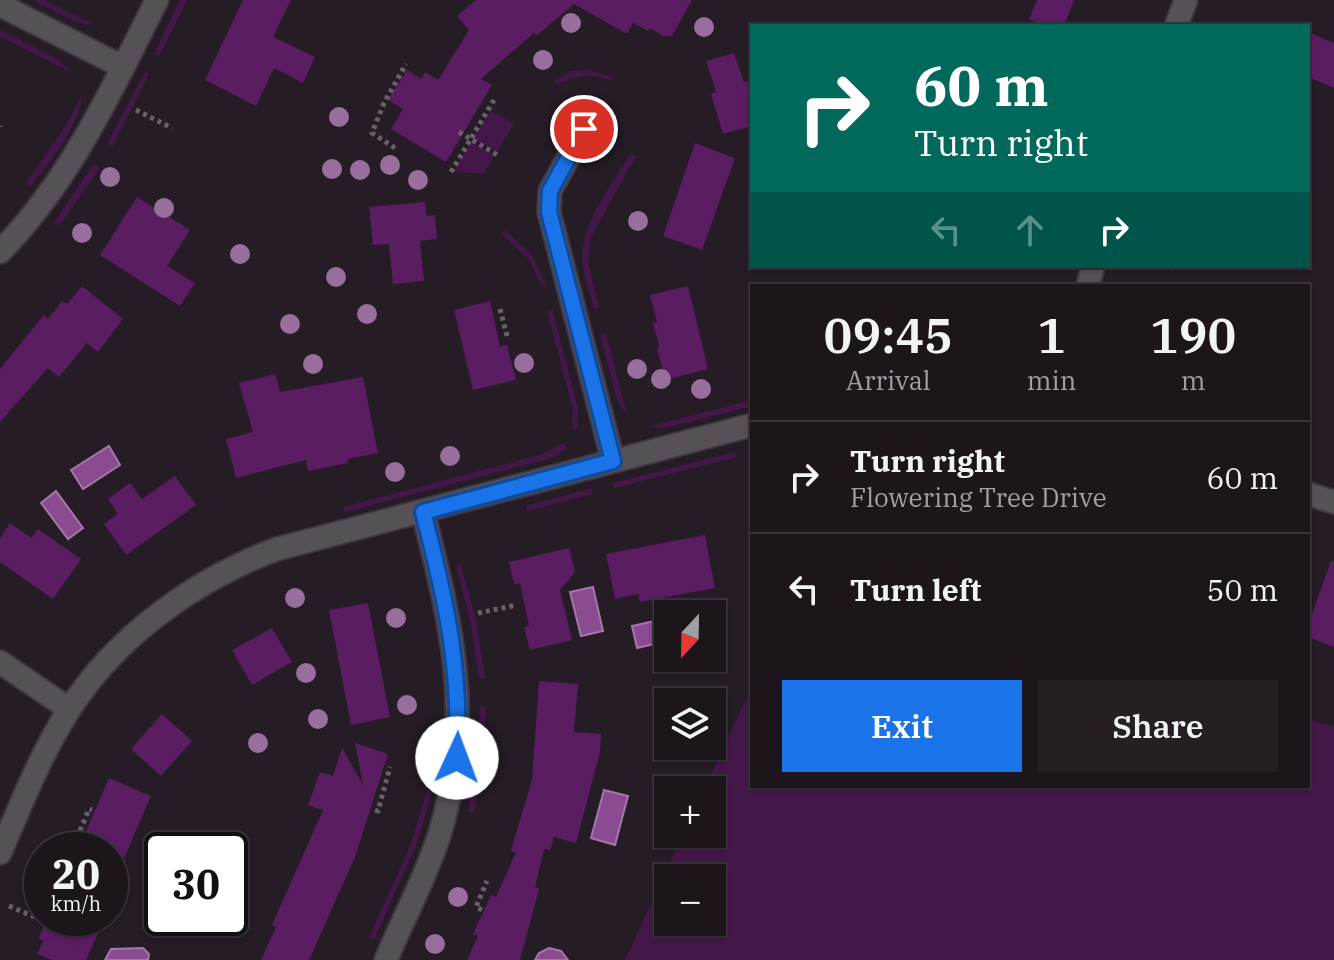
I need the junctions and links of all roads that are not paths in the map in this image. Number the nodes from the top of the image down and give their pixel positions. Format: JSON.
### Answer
{"nodes":[{"id":1,"x":157,"y":0,"type":"edge"},
{"id":2,"x":1186,"y":0,"type":"edge"},
{"id":3,"x":0,"y":5,"type":"edge"},
{"id":4,"x":1177,"y":24,"type":"edge"},
{"id":5,"x":123,"y":67,"type":"junction"},
{"id":6,"x":584,"y":129,"type":"dead end"},
{"id":7,"x":0,"y":252,"type":"edge"},
{"id":8,"x":750,"y":426,"type":"edge"},
{"id":9,"x":613,"y":461,"type":"junction"},
{"id":10,"x":1310,"y":495,"type":"edge"},
{"id":11,"x":1334,"y":502,"type":"edge"},
{"id":12,"x":423,"y":512,"type":"junction"},
{"id":13,"x":0,"y":662,"type":"edge"},
{"id":14,"x":69,"y":709,"type":"junction"},
{"id":15,"x":0,"y":853,"type":"edge"},
{"id":16,"x":386,"y":960,"type":"edge"}],
"edges":[{"from":1,"to":5,"type":"street"},
{"from":2,"to":4,"type":"street"},
{"from":3,"to":5,"type":"street"},
{"from":5,"to":7,"type":"street"},
{"from":6,"to":9,"type":"street"},
{"from":8,"to":9,"type":"street"},
{"from":9,"to":12,"type":"street"},
{"from":10,"to":11,"type":"street"},
{"from":12,"to":14,"type":"street"},
{"from":12,"to":16,"type":"street"},
{"from":13,"to":14,"type":"street"},
{"from":14,"to":15,"type":"street"}]}
